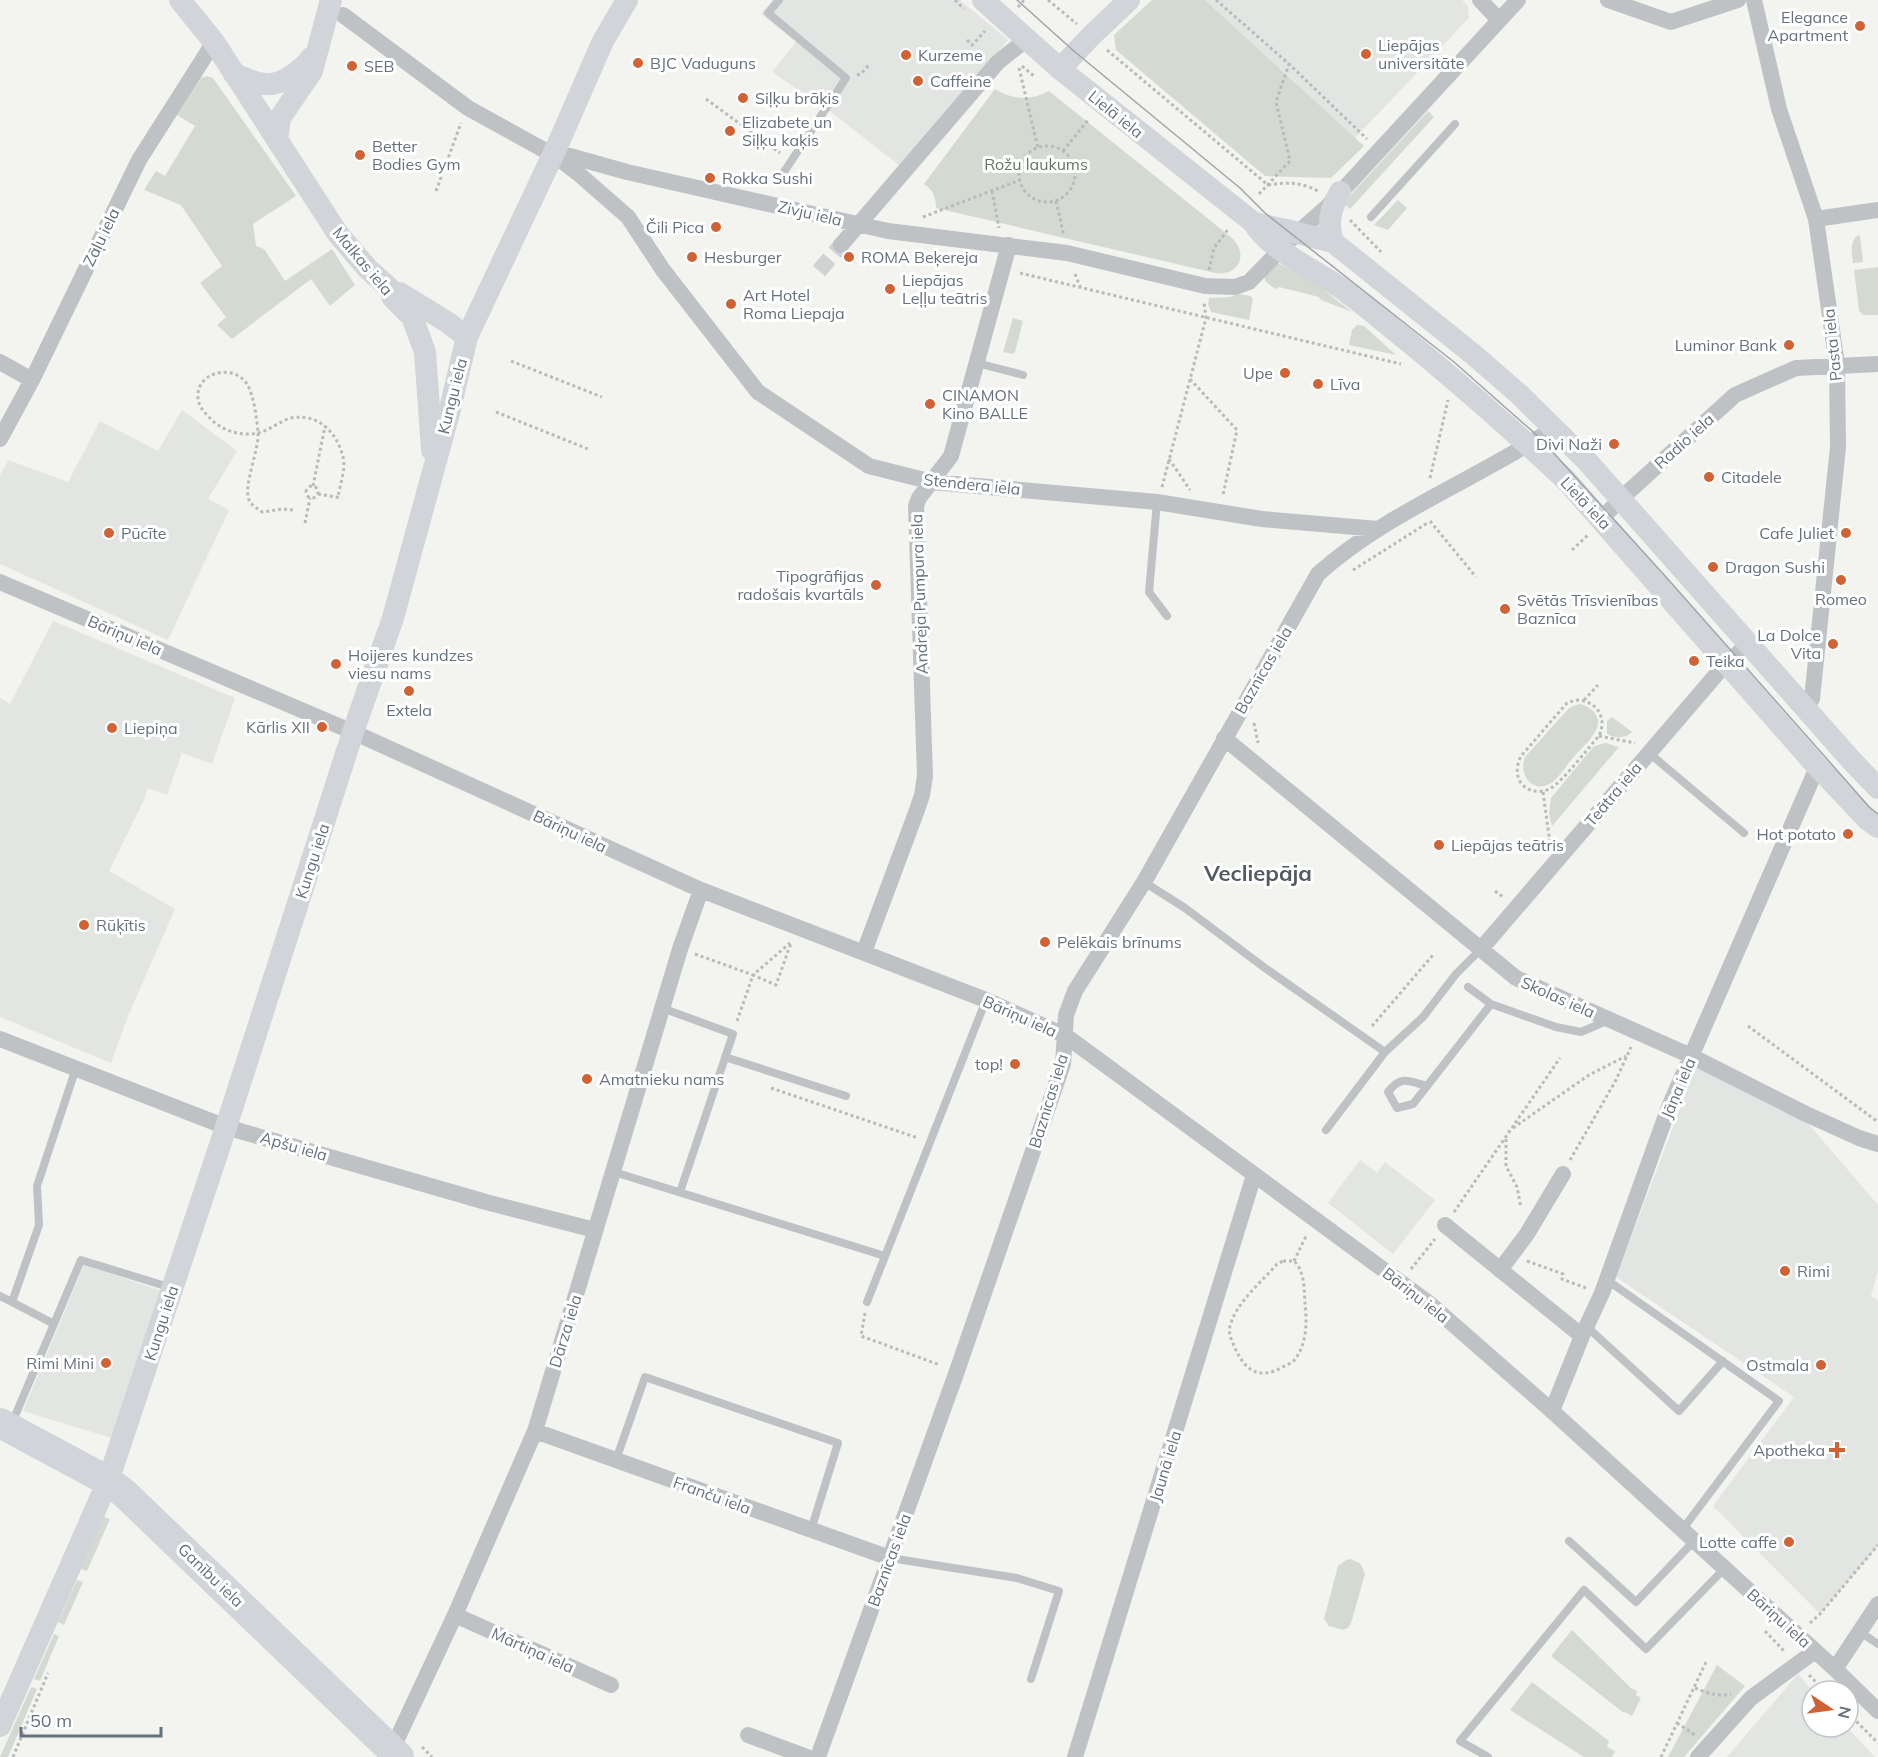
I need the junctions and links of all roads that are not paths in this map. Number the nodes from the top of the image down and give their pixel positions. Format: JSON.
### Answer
{"nodes":[{"id":1,"x":180,"y":0,"type":"edge"},
{"id":2,"x":779,"y":0,"type":"edge"},
{"id":3,"x":983,"y":0,"type":"edge"},
{"id":4,"x":1129,"y":0,"type":"edge"},
{"id":5,"x":1480,"y":0,"type":"edge"},
{"id":6,"x":1518,"y":0,"type":"edge"},
{"id":7,"x":1608,"y":0,"type":"edge"},
{"id":8,"x":1738,"y":0,"type":"edge"},
{"id":9,"x":1754,"y":0,"type":"edge"},
{"id":10,"x":621,"y":4,"type":"edge"},
{"id":11,"x":337,"y":8,"type":"edge"},
{"id":12,"x":1499,"y":20,"type":"junction"},
{"id":13,"x":1027,"y":39,"type":"junction"},
{"id":14,"x":214,"y":42,"type":"junction"},
{"id":15,"x":319,"y":49,"type":"junction"},
{"id":16,"x":1060,"y":69,"type":"junction"},
{"id":17,"x":234,"y":74,"type":"junction"},
{"id":18,"x":1455,"y":124,"type":"dead end"},
{"id":19,"x":277,"y":140,"type":"junction"},
{"id":20,"x":553,"y":155,"type":"junction"},
{"id":21,"x":780,"y":178,"type":"dead end"},
{"id":22,"x":1329,"y":192,"type":"junction"},
{"id":23,"x":1878,"y":210,"type":"edge"},
{"id":24,"x":1371,"y":217,"type":"dead end"},
{"id":25,"x":1816,"y":219,"type":"junction"},
{"id":26,"x":1254,"y":223,"type":"junction"},
{"id":27,"x":859,"y":225,"type":"junction"},
{"id":28,"x":1298,"y":233,"type":"junction"},
{"id":29,"x":1333,"y":243,"type":"junction"},
{"id":30,"x":1005,"y":244,"type":"junction"},
{"id":31,"x":841,"y":245,"type":"tunnel mouth"},
{"id":32,"x":1281,"y":249,"type":"junction"},
{"id":33,"x":389,"y":288,"type":"junction"},
{"id":34,"x":412,"y":317,"type":"junction"},
{"id":35,"x":466,"y":337,"type":"junction"},
{"id":36,"x":0,"y":363,"type":"edge"},
{"id":37,"x":977,"y":363,"type":"junction"},
{"id":38,"x":1878,"y":364,"type":"edge"},
{"id":39,"x":1837,"y":365,"type":"junction"},
{"id":40,"x":1023,"y":375,"type":"dead end"},
{"id":41,"x":32,"y":380,"type":"junction"},
{"id":42,"x":1554,"y":428,"type":"junction"},
{"id":43,"x":0,"y":439,"type":"edge"},
{"id":44,"x":1528,"y":445,"type":"junction"},
{"id":45,"x":434,"y":466,"type":"junction"},
{"id":46,"x":932,"y":483,"type":"junction"},
{"id":47,"x":1621,"y":499,"type":"junction"},
{"id":48,"x":1157,"y":502,"type":"junction"},
{"id":49,"x":1598,"y":524,"type":"junction"},
{"id":50,"x":1378,"y":529,"type":"junction"},
{"id":51,"x":0,"y":582,"type":"edge"},
{"id":52,"x":1167,"y":615,"type":"dead end"},
{"id":53,"x":1749,"y":643,"type":"junction"},
{"id":54,"x":1727,"y":664,"type":"junction"},
{"id":55,"x":1812,"y":699,"type":"dead end"},
{"id":56,"x":353,"y":732,"type":"junction"},
{"id":57,"x":1224,"y":738,"type":"junction"},
{"id":58,"x":1644,"y":748,"type":"junction"},
{"id":59,"x":1816,"y":770,"type":"dead end"},
{"id":60,"x":1878,"y":788,"type":"edge"},
{"id":61,"x":1878,"y":827,"type":"edge"},
{"id":62,"x":1744,"y":833,"type":"dead end"},
{"id":63,"x":1144,"y":882,"type":"junction"},
{"id":64,"x":701,"y":890,"type":"junction"},
{"id":65,"x":1481,"y":949,"type":"junction"},
{"id":66,"x":864,"y":952,"type":"junction"},
{"id":67,"x":1468,"y":987,"type":"dead end"},
{"id":68,"x":986,"y":1000,"type":"junction"},
{"id":69,"x":1491,"y":1004,"type":"junction"},
{"id":70,"x":662,"y":1008,"type":"junction"},
{"id":71,"x":1609,"y":1019,"type":"junction"},
{"id":72,"x":1066,"y":1036,"type":"junction"},
{"id":73,"x":0,"y":1039,"type":"edge"},
{"id":74,"x":1385,"y":1053,"type":"junction"},
{"id":75,"x":1691,"y":1056,"type":"junction"},
{"id":76,"x":725,"y":1057,"type":"junction"},
{"id":77,"x":76,"y":1068,"type":"junction"},
{"id":78,"x":1427,"y":1086,"type":"dead end"},
{"id":79,"x":846,"y":1095,"type":"dead end"},
{"id":80,"x":226,"y":1127,"type":"junction"},
{"id":81,"x":1326,"y":1130,"type":"dead end"},
{"id":82,"x":1878,"y":1144,"type":"edge"},
{"id":83,"x":614,"y":1172,"type":"junction"},
{"id":84,"x":1254,"y":1174,"type":"junction"},
{"id":85,"x":1563,"y":1174,"type":"road end"},
{"id":86,"x":680,"y":1192,"type":"junction"},
{"id":87,"x":1445,"y":1225,"type":"road end"},
{"id":88,"x":595,"y":1230,"type":"junction"},
{"id":89,"x":885,"y":1256,"type":"junction"},
{"id":90,"x":1500,"y":1270,"type":"junction"},
{"id":91,"x":1604,"y":1287,"type":"junction"},
{"id":92,"x":172,"y":1288,"type":"junction"},
{"id":93,"x":0,"y":1296,"type":"edge"},
{"id":94,"x":12,"y":1302,"type":"junction"},
{"id":95,"x":867,"y":1302,"type":"road end"},
{"id":96,"x":54,"y":1324,"type":"junction"},
{"id":97,"x":1584,"y":1331,"type":"junction"},
{"id":98,"x":1723,"y":1361,"type":"junction"},
{"id":99,"x":1552,"y":1411,"type":"junction"},
{"id":100,"x":5,"y":1425,"type":"edge"},
{"id":101,"x":535,"y":1431,"type":"junction"},
{"id":102,"x":616,"y":1460,"type":"junction"},
{"id":103,"x":108,"y":1481,"type":"junction"},
{"id":104,"x":811,"y":1530,"type":"junction"},
{"id":105,"x":1688,"y":1535,"type":"junction"},
{"id":106,"x":1569,"y":1540,"type":"dead end"},
{"id":107,"x":890,"y":1558,"type":"junction"},
{"id":108,"x":1725,"y":1568,"type":"junction"},
{"id":109,"x":1878,"y":1604,"type":"edge"},
{"id":110,"x":455,"y":1615,"type":"junction"},
{"id":111,"x":1860,"y":1632,"type":"junction"},
{"id":112,"x":1878,"y":1644,"type":"edge"},
{"id":113,"x":1815,"y":1651,"type":"junction"},
{"id":114,"x":1835,"y":1669,"type":"junction"},
{"id":115,"x":1031,"y":1679,"type":"dead end"},
{"id":116,"x":611,"y":1685,"type":"dead end"},
{"id":117,"x":1878,"y":1711,"type":"edge"},
{"id":118,"x":0,"y":1726,"type":"edge"},
{"id":119,"x":748,"y":1735,"type":"dead end"},
{"id":120,"x":393,"y":1755,"type":"edge"},
{"id":121,"x":807,"y":1757,"type":"edge"},
{"id":122,"x":818,"y":1757,"type":"edge"},
{"id":123,"x":1075,"y":1757,"type":"edge"},
{"id":124,"x":1488,"y":1757,"type":"edge"},
{"id":125,"x":1698,"y":1757,"type":"edge"}],
"edges":[{"from":1,"to":14,"type":"street","name":"Malkas iela"},
{"from":2,"to":21,"type":"lane"},
{"from":3,"to":13,"type":"street","name":"Lielā iela"},
{"from":4,"to":16,"type":"street"},
{"from":5,"to":12,"type":"street"},
{"from":6,"to":12,"type":"street","name":"Zivju iela"},
{"from":7,"to":8,"type":"street"},
{"from":9,"to":25,"type":"street","name":"Pasta iela"},
{"from":10,"to":20,"type":"street","name":"Kungu iela"},
{"from":11,"to":15,"type":"street"},
{"from":11,"to":20,"type":"street","name":"Zivju iela"},
{"from":12,"to":22,"type":"street","name":"Zivju iela"},
{"from":13,"to":16,"type":"street","name":"Lielā iela"},
{"from":13,"to":27,"type":"street"},
{"from":14,"to":17,"type":"street","name":"Malkas iela"},
{"from":14,"to":41,"type":"street","name":"Zāļu iela"},
{"from":15,"to":17,"type":"street"},
{"from":15,"to":19,"type":"street"},
{"from":16,"to":26,"type":"street","name":"Lielā iela"},
{"from":17,"to":19,"type":"street","name":"Malkas iela"},
{"from":18,"to":24,"type":"lane"},
{"from":19,"to":33,"type":"street","name":"Malkas iela"},
{"from":20,"to":27,"type":"street","name":"Zivju iela"},
{"from":20,"to":35,"type":"street","name":"Kungu iela"},
{"from":20,"to":46,"type":"street","name":"Stendera iela"},
{"from":22,"to":28,"type":"street","name":"Zivju iela"},
{"from":22,"to":29,"type":"street"},
{"from":23,"to":25,"type":"street"},
{"from":25,"to":39,"type":"street","name":"Pasta iela"},
{"from":26,"to":28,"type":"street","name":"Lielā iela"},
{"from":26,"to":32,"type":"street","name":"Lielā iela"},
{"from":27,"to":30,"type":"street","name":"Zivju iela"},
{"from":27,"to":31,"type":"street"},
{"from":28,"to":29,"type":"street","name":"Lielā iela"},
{"from":28,"to":32,"type":"street","name":"Zivju iela"},
{"from":29,"to":42,"type":"street","name":"Lielā iela"},
{"from":30,"to":32,"type":"street","name":"Zivju iela"},
{"from":30,"to":37,"type":"street","name":"Andreja Pumpura iela"},
{"from":32,"to":44,"type":"street","name":"Lielā iela"},
{"from":33,"to":34,"type":"street","name":"Malkas iela"},
{"from":33,"to":35,"type":"street"},
{"from":34,"to":35,"type":"street"},
{"from":34,"to":45,"type":"street","name":"Malkas iela"},
{"from":35,"to":45,"type":"street","name":"Kungu iela"},
{"from":36,"to":41,"type":"street"},
{"from":37,"to":40,"type":"lane"},
{"from":37,"to":46,"type":"street","name":"Andreja Pumpura iela"},
{"from":38,"to":39,"type":"street"},
{"from":39,"to":47,"type":"street","name":"Radio iela"},
{"from":39,"to":55,"type":"street","name":"Pasta iela"},
{"from":41,"to":43,"type":"street","name":"Zāļu iela"},
{"from":42,"to":44,"type":"street","name":"Baznīcas iela"},
{"from":42,"to":47,"type":"street","name":"Lielā iela"},
{"from":44,"to":49,"type":"street","name":"Lielā iela"},
{"from":44,"to":50,"type":"street","name":"Baznīcas iela"},
{"from":45,"to":56,"type":"street","name":"Kungu iela"},
{"from":46,"to":48,"type":"street","name":"Stendera iela"},
{"from":46,"to":66,"type":"street","name":"Andreja Pumpura iela"},
{"from":47,"to":49,"type":"street","name":"Radio iela"},
{"from":47,"to":53,"type":"street","name":"Lielā iela"},
{"from":48,"to":50,"type":"street","name":"Stendera iela"},
{"from":48,"to":52,"type":"lane"},
{"from":49,"to":54,"type":"street","name":"Lielā iela"},
{"from":50,"to":57,"type":"street","name":"Baznīcas iela"},
{"from":51,"to":56,"type":"street","name":"Bāriņu iela"},
{"from":53,"to":54,"type":"street","name":"Teātra iela"},
{"from":53,"to":60,"type":"street","name":"Lielā iela"},
{"from":54,"to":58,"type":"street","name":"Teātra iela"},
{"from":54,"to":61,"type":"street","name":"Lielā iela"},
{"from":56,"to":64,"type":"street","name":"Bāriņu iela"},
{"from":56,"to":80,"type":"street","name":"Kungu iela"},
{"from":57,"to":63,"type":"street","name":"Baznīcas iela"},
{"from":57,"to":65,"type":"street","name":"Skolas iela"},
{"from":58,"to":62,"type":"lane"},
{"from":58,"to":65,"type":"street","name":"Teātra iela"},
{"from":59,"to":75,"type":"street","name":"Jāņa iela"},
{"from":63,"to":72,"type":"street","name":"Baznīcas iela"},
{"from":63,"to":74,"type":"lane"},
{"from":64,"to":66,"type":"street","name":"Bāriņu iela"},
{"from":64,"to":70,"type":"street","name":"Dārza iela"},
{"from":65,"to":71,"type":"street","name":"Skolas iela"},
{"from":65,"to":74,"type":"lane"},
{"from":66,"to":68,"type":"street","name":"Bāriņu iela"},
{"from":67,"to":69,"type":"lane"},
{"from":68,"to":72,"type":"street","name":"Bāriņu iela"},
{"from":68,"to":89,"type":"lane"},
{"from":69,"to":71,"type":"lane"},
{"from":69,"to":78,"type":"lane"},
{"from":70,"to":76,"type":"lane"},
{"from":70,"to":83,"type":"street","name":"Dārza iela"},
{"from":71,"to":75,"type":"street","name":"Skolas iela"},
{"from":72,"to":84,"type":"street","name":"Bāriņu iela"},
{"from":72,"to":107,"type":"street","name":"Baznīcas iela"},
{"from":73,"to":77,"type":"street","name":"Apšu iela"},
{"from":74,"to":81,"type":"lane"},
{"from":75,"to":82,"type":"street","name":"Skolas iela"},
{"from":75,"to":91,"type":"street","name":"Jāņa iela"},
{"from":76,"to":79,"type":"lane"},
{"from":76,"to":86,"type":"lane"},
{"from":77,"to":80,"type":"street","name":"Apšu iela"},
{"from":77,"to":94,"type":"lane"},
{"from":80,"to":88,"type":"street","name":"Apšu iela"},
{"from":80,"to":92,"type":"street","name":"Kungu iela"},
{"from":83,"to":86,"type":"lane"},
{"from":83,"to":88,"type":"street","name":"Dārza iela"},
{"from":84,"to":99,"type":"street","name":"Bāriņu iela"},
{"from":84,"to":123,"type":"street","name":"Jaunā iela"},
{"from":85,"to":90,"type":"street"},
{"from":86,"to":89,"type":"lane"},
{"from":87,"to":90,"type":"street"},
{"from":88,"to":101,"type":"street","name":"Dārza iela"},
{"from":89,"to":95,"type":"lane"},
{"from":90,"to":97,"type":"street"},
{"from":91,"to":97,"type":"street","name":"Jāņa iela"},
{"from":91,"to":98,"type":"lane"},
{"from":92,"to":96,"type":"lane"},
{"from":92,"to":103,"type":"street","name":"Kungu iela"},
{"from":93,"to":94,"type":"lane"},
{"from":94,"to":96,"type":"lane"},
{"from":96,"to":100,"type":"lane"},
{"from":97,"to":98,"type":"lane"},
{"from":97,"to":99,"type":"street","name":"Jāņa iela"},
{"from":98,"to":105,"type":"lane"},
{"from":99,"to":105,"type":"street","name":"Bāriņu iela"},
{"from":100,"to":103,"type":"highway","name":"Ganību iela"},
{"from":101,"to":102,"type":"street","name":"Franču iela"},
{"from":101,"to":110,"type":"street","name":"Dārza iela"},
{"from":102,"to":104,"type":"street","name":"Franču iela"},
{"from":102,"to":104,"type":"lane"},
{"from":103,"to":118,"type":"street","name":"Kungu iela"},
{"from":103,"to":120,"type":"highway","name":"Ganību iela"},
{"from":104,"to":107,"type":"street","name":"Franču iela"},
{"from":105,"to":106,"type":"lane"},
{"from":105,"to":108,"type":"street","name":"Bāriņu iela"},
{"from":107,"to":115,"type":"lane"},
{"from":107,"to":122,"type":"street","name":"Baznīcas iela"},
{"from":108,"to":113,"type":"street","name":"Bāriņu iela"},
{"from":108,"to":124,"type":"lane"},
{"from":109,"to":111,"type":"street"},
{"from":110,"to":116,"type":"street","name":"Mārtiņa iela"},
{"from":110,"to":120,"type":"street","name":"Dārza iela"},
{"from":111,"to":112,"type":"lane"},
{"from":111,"to":114,"type":"street"},
{"from":113,"to":114,"type":"street","name":"Bāriņu iela"},
{"from":113,"to":125,"type":"street"},
{"from":114,"to":117,"type":"street","name":"Bāriņu iela"},
{"from":119,"to":121,"type":"street"}]}
